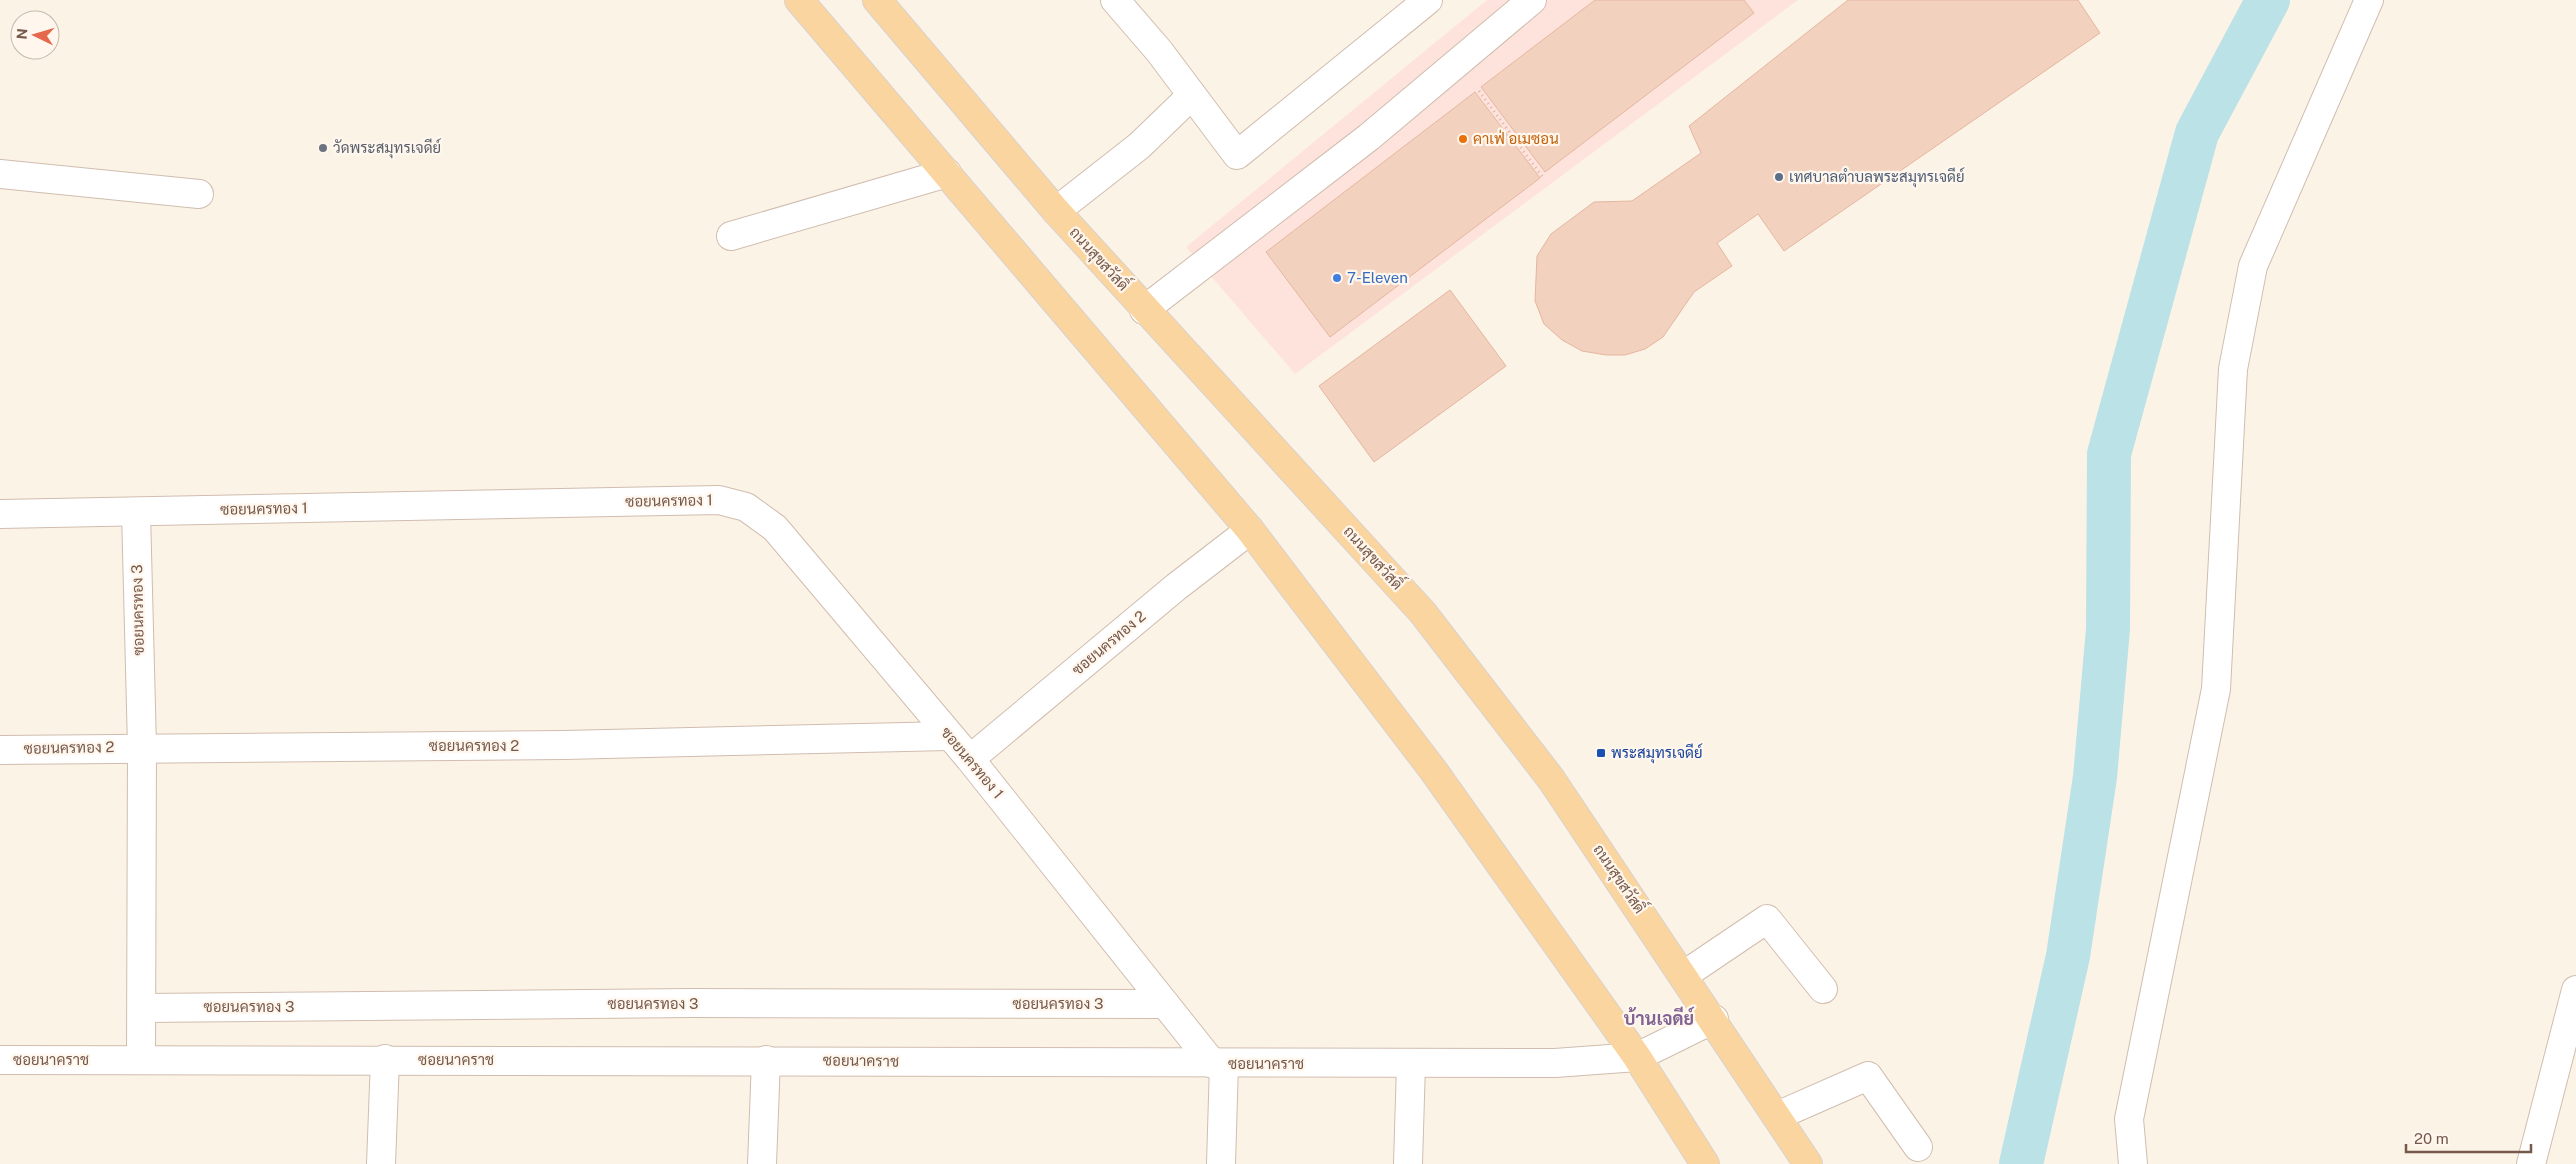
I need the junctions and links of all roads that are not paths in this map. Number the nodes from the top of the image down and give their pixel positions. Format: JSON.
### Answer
{"nodes":[{"id":1,"x":799,"y":0,"type":"edge"},
{"id":2,"x":877,"y":0,"type":"edge"},
{"id":3,"x":1115,"y":0,"type":"edge"},
{"id":4,"x":1428,"y":0,"type":"edge"},
{"id":5,"x":1532,"y":0,"type":"edge"},
{"id":6,"x":2368,"y":0,"type":"edge"},
{"id":7,"x":1192,"y":95,"type":"junction"},
{"id":8,"x":947,"y":173,"type":"junction"},
{"id":9,"x":0,"y":174,"type":"edge"},
{"id":10,"x":199,"y":194,"type":"dead end"},
{"id":11,"x":1056,"y":211,"type":"junction"},
{"id":12,"x":731,"y":236,"type":"dead end"},
{"id":13,"x":1144,"y":310,"type":"junction"},
{"id":14,"x":136,"y":512,"type":"junction"},
{"id":15,"x":0,"y":514,"type":"edge"},
{"id":16,"x":1250,"y":530,"type":"junction"},
{"id":17,"x":949,"y":736,"type":"junction"},
{"id":18,"x":142,"y":747,"type":"junction"},
{"id":19,"x":0,"y":750,"type":"edge"},
{"id":20,"x":970,"y":759,"type":"junction"},
{"id":21,"x":1684,"y":975,"type":"junction"},
{"id":22,"x":1823,"y":989,"type":"dead end"},
{"id":23,"x":2576,"y":990,"type":"edge"},
{"id":24,"x":1165,"y":1004,"type":"junction"},
{"id":25,"x":142,"y":1008,"type":"junction"},
{"id":26,"x":1714,"y":1020,"type":"junction"},
{"id":27,"x":1637,"y":1057,"type":"junction"},
{"id":28,"x":0,"y":1060,"type":"edge"},
{"id":29,"x":141,"y":1060,"type":"junction"},
{"id":30,"x":385,"y":1060,"type":"junction"},
{"id":31,"x":766,"y":1060,"type":"junction"},
{"id":32,"x":1219,"y":1064,"type":"junction"},
{"id":33,"x":1411,"y":1064,"type":"junction"},
{"id":34,"x":1777,"y":1116,"type":"junction"},
{"id":35,"x":1918,"y":1147,"type":"dead end"},
{"id":36,"x":381,"y":1164,"type":"edge"},
{"id":37,"x":762,"y":1164,"type":"edge"},
{"id":38,"x":1221,"y":1164,"type":"edge"},
{"id":39,"x":1408,"y":1164,"type":"edge"},
{"id":40,"x":1705,"y":1164,"type":"edge"},
{"id":41,"x":1808,"y":1164,"type":"edge"},
{"id":42,"x":2133,"y":1164,"type":"edge"},
{"id":43,"x":2531,"y":1164,"type":"edge"}],
"edges":[{"from":1,"to":8,"type":"main road"},
{"from":2,"to":11,"type":"main road","name":"ถนนสุขสวัสดิ์"},
{"from":3,"to":7,"type":"street"},
{"from":4,"to":7,"type":"street"},
{"from":5,"to":13,"type":"street"},
{"from":6,"to":42,"type":"street"},
{"from":7,"to":11,"type":"street"},
{"from":8,"to":12,"type":"street"},
{"from":8,"to":16,"type":"main road"},
{"from":9,"to":10,"type":"street"},
{"from":11,"to":13,"type":"main road","name":"ถนนสุขสวัสดิ์"},
{"from":13,"to":21,"type":"main road","name":"ถนนสุขสวัสดิ์"},
{"from":14,"to":15,"type":"street","name":"ซอยนครทอง 1"},
{"from":14,"to":17,"type":"street","name":"ซอยนครทอง 1"},
{"from":14,"to":18,"type":"street","name":"ซอยนครทอง 3"},
{"from":16,"to":20,"type":"street","name":"ซอยนครทอง 2"},
{"from":16,"to":27,"type":"main road"},
{"from":17,"to":18,"type":"street","name":"ซอยนครทอง 2"},
{"from":17,"to":20,"type":"street","name":"ซอยนครทอง 1"},
{"from":18,"to":19,"type":"street","name":"ซอยนครทอง 2"},
{"from":18,"to":25,"type":"street","name":"ซอยนครทอง 3"},
{"from":20,"to":24,"type":"street","name":"ซอยนครทอง 1"},
{"from":21,"to":22,"type":"street"},
{"from":21,"to":26,"type":"main road","name":"ถนนสุขสวัสดิ์"},
{"from":23,"to":43,"type":"street"},
{"from":24,"to":25,"type":"street","name":"ซอยนครทอง 3"},
{"from":24,"to":32,"type":"street","name":"ซอยนครทอง 1"},
{"from":25,"to":29,"type":"street","name":"ซอยนครทอง 3"},
{"from":26,"to":27,"type":"street","name":"ซอยนาคราช"},
{"from":26,"to":34,"type":"main road","name":"ถนนสุขสวัสดิ์"},
{"from":27,"to":33,"type":"street","name":"ซอยนาคราช"},
{"from":27,"to":40,"type":"main road"},
{"from":28,"to":29,"type":"street","name":"ซอยนาคราช"},
{"from":29,"to":30,"type":"street","name":"ซอยนาคราช"},
{"from":30,"to":31,"type":"street","name":"ซอยนาคราช"},
{"from":30,"to":36,"type":"street"},
{"from":31,"to":32,"type":"street","name":"ซอยนาคราช"},
{"from":31,"to":37,"type":"street"},
{"from":32,"to":33,"type":"street","name":"ซอยนาคราช"},
{"from":32,"to":38,"type":"street"},
{"from":33,"to":39,"type":"street"},
{"from":34,"to":35,"type":"street"},
{"from":34,"to":41,"type":"main road","name":"ถนนสุขสวัสดิ์"}]}
